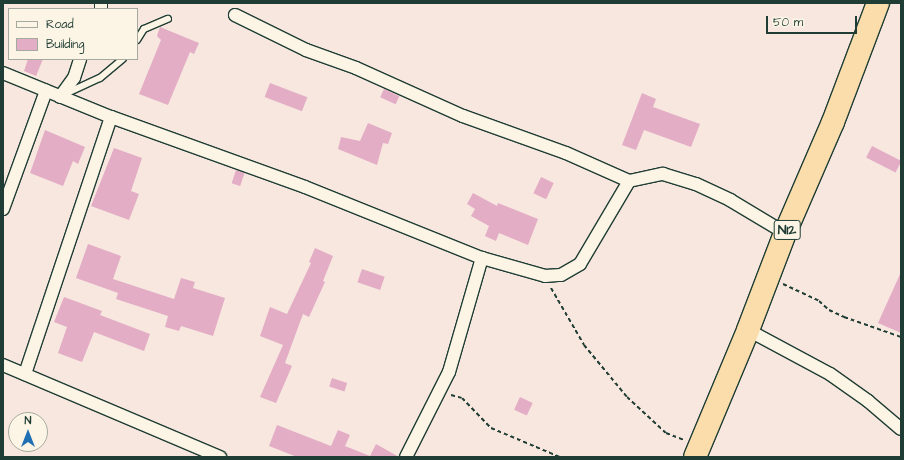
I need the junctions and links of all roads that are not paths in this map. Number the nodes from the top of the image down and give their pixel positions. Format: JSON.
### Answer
{"nodes":[{"id":1,"x":878,"y":3,"type":"edge"},
{"id":2,"x":235,"y":15,"type":"dead end"},
{"id":3,"x":168,"y":19,"type":"dead end"},
{"id":4,"x":138,"y":39,"type":"edge"},
{"id":5,"x":80,"y":60,"type":"edge"},
{"id":6,"x":122,"y":60,"type":"edge"},
{"id":7,"x":3,"y":73,"type":"edge"},
{"id":8,"x":46,"y":91,"type":"junction"},
{"id":9,"x":60,"y":97,"type":"junction"},
{"id":10,"x":110,"y":117,"type":"junction"},
{"id":11,"x":629,"y":181,"type":"junction"},
{"id":12,"x":3,"y":209,"type":"edge"},
{"id":13,"x":785,"y":233,"type":"junction"},
{"id":14,"x":482,"y":258,"type":"junction"},
{"id":15,"x":748,"y":330,"type":"junction"},
{"id":16,"x":3,"y":365,"type":"edge"},
{"id":17,"x":25,"y":374,"type":"junction"},
{"id":18,"x":901,"y":429,"type":"edge"},
{"id":19,"x":697,"y":451,"type":"edge"},
{"id":20,"x":220,"y":457,"type":"edge"},
{"id":21,"x":406,"y":457,"type":"edge"}],
"edges":[{"from":1,"to":13,"type":"highway","number":"N12"},
{"from":2,"to":11,"type":"street"},
{"from":3,"to":4,"type":"lane"},
{"from":5,"to":9,"type":"street"},
{"from":6,"to":9,"type":"lane"},
{"from":7,"to":8,"type":"street"},
{"from":8,"to":9,"type":"street"},
{"from":8,"to":12,"type":"street"},
{"from":9,"to":10,"type":"street"},
{"from":10,"to":14,"type":"street"},
{"from":10,"to":17,"type":"street"},
{"from":11,"to":13,"type":"street"},
{"from":11,"to":14,"type":"street"},
{"from":13,"to":15,"type":"highway","number":"N12"},
{"from":14,"to":21,"type":"street"},
{"from":15,"to":18,"type":"street"},
{"from":15,"to":19,"type":"highway","number":"N12"},
{"from":16,"to":17,"type":"street"},
{"from":17,"to":20,"type":"street"}]}
